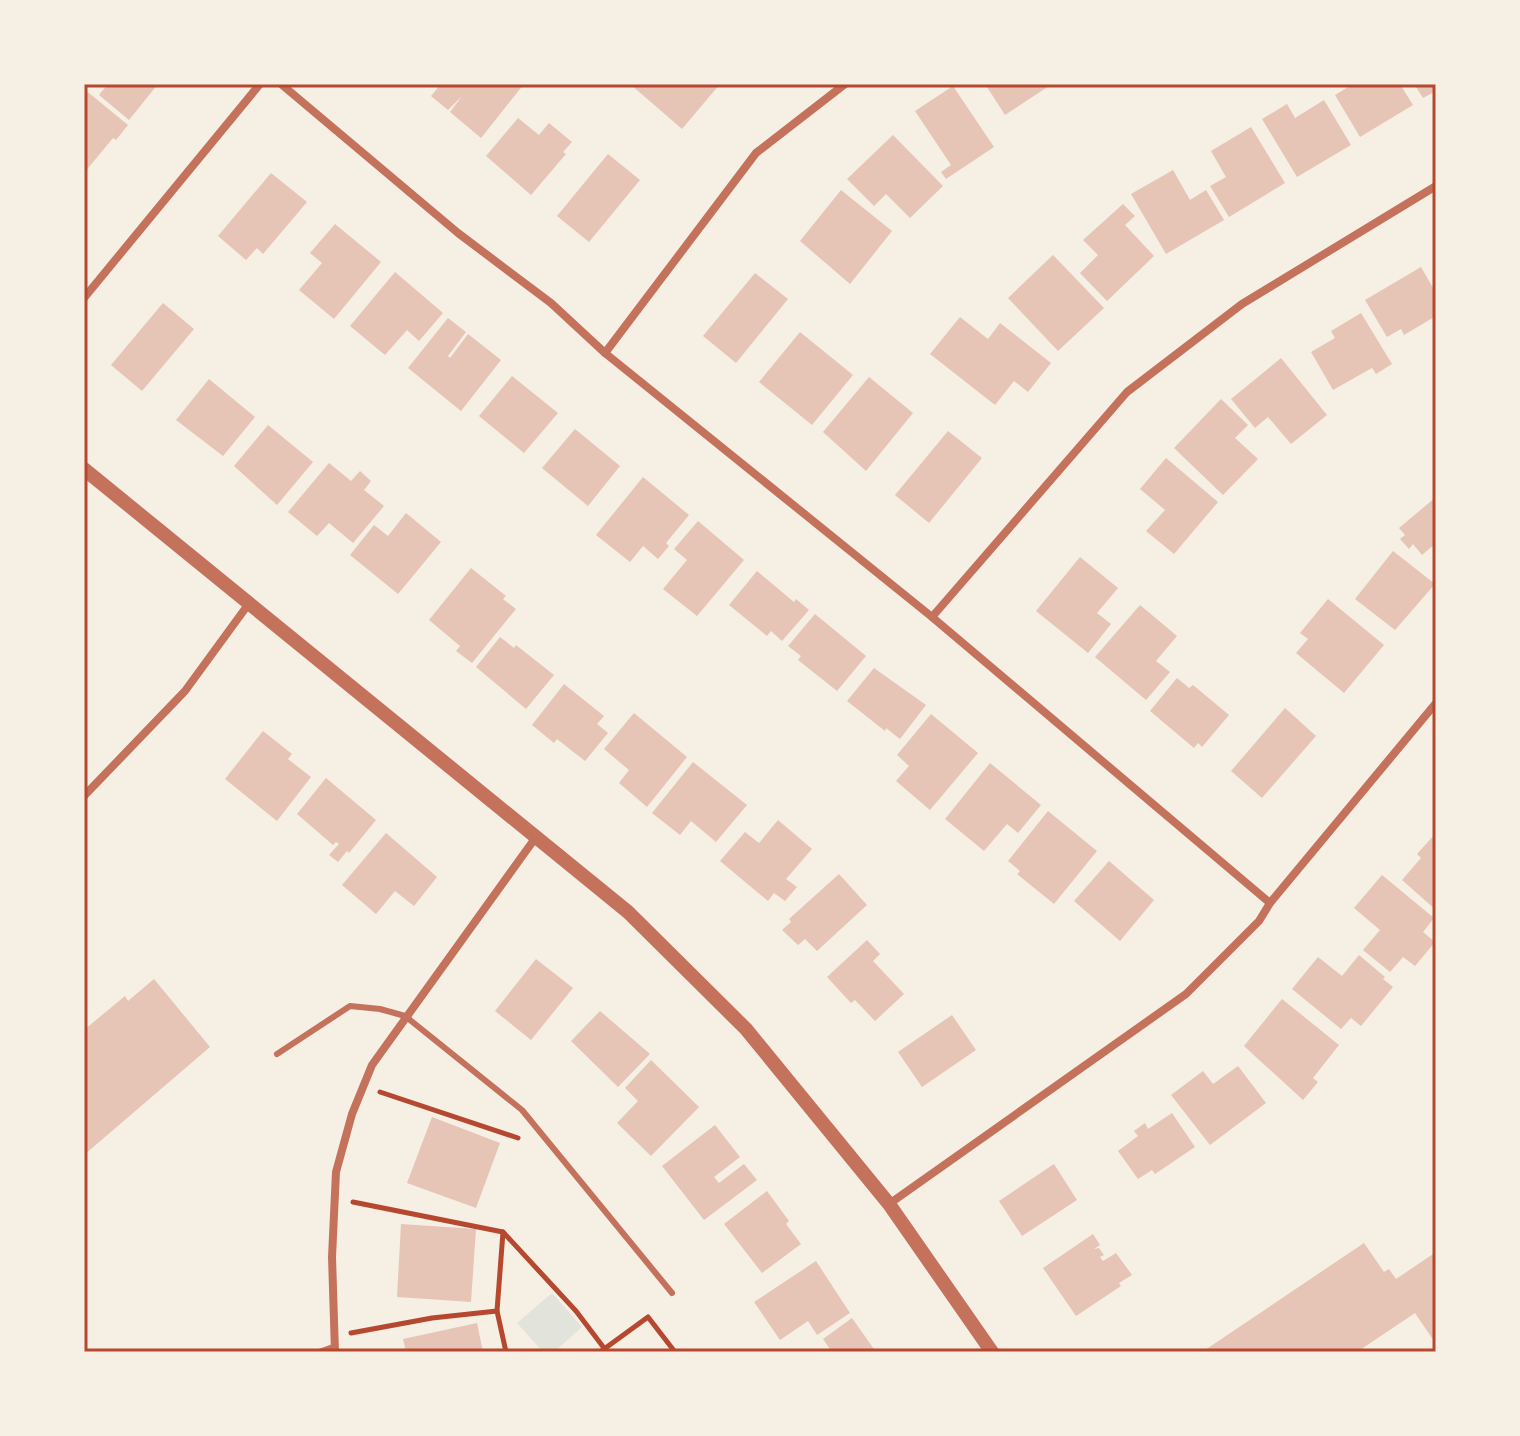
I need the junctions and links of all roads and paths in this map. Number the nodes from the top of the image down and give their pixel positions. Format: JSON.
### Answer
{"nodes":[{"id":1,"x":260,"y":84,"type":"edge"},
{"id":2,"x":281,"y":84,"type":"edge"},
{"id":3,"x":845,"y":84,"type":"edge"},
{"id":4,"x":1436,"y":186,"type":"edge"},
{"id":5,"x":84,"y":298,"type":"edge"},
{"id":6,"x":605,"y":353,"type":"junction"},
{"id":7,"x":84,"y":469,"type":"edge"},
{"id":8,"x":250,"y":602,"type":"junction"},
{"id":9,"x":932,"y":617,"type":"junction"},
{"id":10,"x":1436,"y":703,"type":"edge"},
{"id":11,"x":84,"y":796,"type":"edge"},
{"id":12,"x":536,"y":837,"type":"junction"},
{"id":13,"x":1270,"y":903,"type":"junction"},
{"id":14,"x":405,"y":1016,"type":"junction"},
{"id":15,"x":277,"y":1054,"type":"dead end"},
{"id":16,"x":364,"y":1086,"type":"junction"},
{"id":17,"x":555,"y":1150,"type":"junction"},
{"id":18,"x":335,"y":1199,"type":"junction"},
{"id":19,"x":889,"y":1204,"type":"junction"},
{"id":20,"x":503,"y":1232,"type":"junction"},
{"id":21,"x":672,"y":1293,"type":"dead end"},
{"id":22,"x":497,"y":1311,"type":"junction"},
{"id":23,"x":334,"y":1345,"type":"edge"},
{"id":24,"x":602,"y":1350,"type":"edge"},
{"id":25,"x":319,"y":1352,"type":"edge"},
{"id":26,"x":506,"y":1352,"type":"edge"},
{"id":27,"x":675,"y":1352,"type":"edge"},
{"id":28,"x":992,"y":1352,"type":"edge"}],
"edges":[{"from":1,"to":5,"type":"street"},
{"from":2,"to":6,"type":"street"},
{"from":3,"to":6,"type":"street"},
{"from":4,"to":9,"type":"street"},
{"from":6,"to":9,"type":"street"},
{"from":7,"to":8,"type":"street"},
{"from":8,"to":11,"type":"street"},
{"from":8,"to":12,"type":"street"},
{"from":9,"to":13,"type":"street"},
{"from":10,"to":13,"type":"street"},
{"from":12,"to":14,"type":"street"},
{"from":12,"to":19,"type":"street"},
{"from":13,"to":19,"type":"street"},
{"from":14,"to":15,"type":"lane"},
{"from":14,"to":16,"type":"street"},
{"from":14,"to":17,"type":"lane"},
{"from":16,"to":17,"type":"path"},
{"from":16,"to":18,"type":"street"},
{"from":17,"to":21,"type":"lane"},
{"from":18,"to":20,"type":"path"},
{"from":18,"to":23,"type":"street"},
{"from":19,"to":28,"type":"street"},
{"from":20,"to":22,"type":"path"},
{"from":20,"to":24,"type":"path"},
{"from":22,"to":23,"type":"path"},
{"from":22,"to":26,"type":"path"},
{"from":23,"to":25,"type":"lane"},
{"from":24,"to":27,"type":"path"}]}
